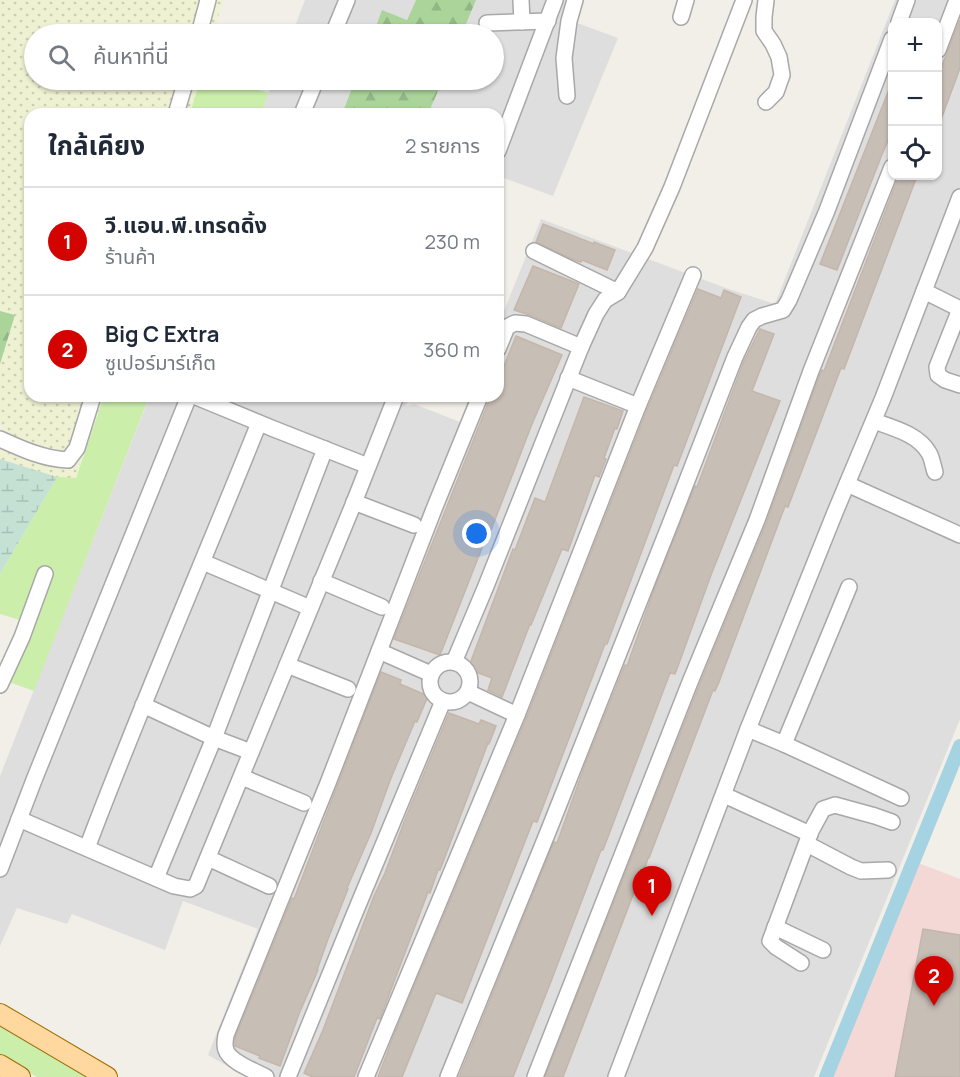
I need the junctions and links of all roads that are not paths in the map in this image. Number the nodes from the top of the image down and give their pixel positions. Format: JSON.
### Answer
{"nodes":[{"id":1,"x":208,"y":0,"type":"edge"},
{"id":2,"x":347,"y":0,"type":"edge"},
{"id":3,"x":521,"y":0,"type":"edge"},
{"id":4,"x":555,"y":0,"type":"edge"},
{"id":5,"x":575,"y":0,"type":"edge"},
{"id":6,"x":686,"y":0,"type":"edge"},
{"id":7,"x":744,"y":0,"type":"edge"},
{"id":8,"x":766,"y":0,"type":"edge"},
{"id":9,"x":907,"y":0,"type":"edge"},
{"id":10,"x":957,"y":0,"type":"edge"},
{"id":11,"x":681,"y":16,"type":"dead end"},
{"id":12,"x":900,"y":18,"type":"edge"},
{"id":13,"x":548,"y":21,"type":"junction"},
{"id":14,"x":522,"y":22,"type":"junction"},
{"id":15,"x":487,"y":23,"type":"dead end"},
{"id":16,"x":202,"y":24,"type":"edge"},
{"id":17,"x":337,"y":24,"type":"edge"},
{"id":18,"x":942,"y":39,"type":"edge"},
{"id":19,"x":888,"y":50,"type":"edge"},
{"id":20,"x":183,"y":90,"type":"edge"},
{"id":21,"x":312,"y":90,"type":"edge"},
{"id":22,"x":567,"y":96,"type":"dead end"},
{"id":23,"x":766,"y":102,"type":"dead end"},
{"id":24,"x":178,"y":108,"type":"edge"},
{"id":25,"x":304,"y":108,"type":"edge"},
{"id":26,"x":504,"y":135,"type":"edge"},
{"id":27,"x":888,"y":177,"type":"edge"},
{"id":28,"x":960,"y":197,"type":"edge"},
{"id":29,"x":953,"y":235,"type":"edge"},
{"id":30,"x":534,"y":251,"type":"dead end"},
{"id":31,"x":693,"y":275,"type":"dead end"},
{"id":32,"x":924,"y":291,"type":"junction"},
{"id":33,"x":618,"y":292,"type":"junction"},
{"id":34,"x":960,"y":309,"type":"edge"},
{"id":35,"x":504,"y":334,"type":"edge"},
{"id":36,"x":580,"y":347,"type":"junction"},
{"id":37,"x":568,"y":378,"type":"junction"},
{"id":38,"x":960,"y":385,"type":"edge"},
{"id":39,"x":91,"y":402,"type":"edge"},
{"id":40,"x":187,"y":402,"type":"edge"},
{"id":41,"x":208,"y":402,"type":"edge"},
{"id":42,"x":394,"y":402,"type":"edge"},
{"id":43,"x":478,"y":402,"type":"edge"},
{"id":44,"x":638,"y":406,"type":"junction"},
{"id":45,"x":874,"y":421,"type":"junction"},
{"id":46,"x":259,"y":423,"type":"junction"},
{"id":47,"x":0,"y":439,"type":"edge"},
{"id":48,"x":325,"y":449,"type":"junction"},
{"id":49,"x":368,"y":466,"type":"junction"},
{"id":50,"x":935,"y":472,"type":"dead end"},
{"id":51,"x":847,"y":484,"type":"junction"},
{"id":52,"x":354,"y":502,"type":"junction"},
{"id":53,"x":414,"y":525,"type":"dead end"},
{"id":54,"x":960,"y":535,"type":"edge"},
{"id":55,"x":203,"y":562,"type":"junction"},
{"id":56,"x":45,"y":574,"type":"dead end"},
{"id":57,"x":321,"y":581,"type":"junction"},
{"id":58,"x":849,"y":587,"type":"dead end"},
{"id":59,"x":272,"y":591,"type":"junction"},
{"id":60,"x":382,"y":607,"type":"dead end"},
{"id":61,"x":310,"y":608,"type":"junction"},
{"id":62,"x":379,"y":651,"type":"junction"},
{"id":63,"x":454,"y":662,"type":"junction"},
{"id":64,"x":287,"y":665,"type":"junction"},
{"id":65,"x":431,"y":674,"type":"junction"},
{"id":66,"x":0,"y":685,"type":"edge"},
{"id":67,"x":348,"y":689,"type":"dead end"},
{"id":68,"x":468,"y":692,"type":"junction"},
{"id":69,"x":443,"y":701,"type":"junction"},
{"id":70,"x":143,"y":705,"type":"junction"},
{"id":71,"x":517,"y":715,"type":"junction"},
{"id":72,"x":748,"y":729,"type":"junction"},
{"id":73,"x":214,"y":738,"type":"junction"},
{"id":74,"x":784,"y":744,"type":"junction"},
{"id":75,"x":251,"y":752,"type":"junction"},
{"id":76,"x":242,"y":777,"type":"junction"},
{"id":77,"x":724,"y":795,"type":"junction"},
{"id":78,"x":901,"y":798,"type":"dead end"},
{"id":79,"x":304,"y":803,"type":"dead end"},
{"id":80,"x":19,"y":819,"type":"junction"},
{"id":81,"x":892,"y":822,"type":"dead end"},
{"id":82,"x":808,"y":839,"type":"junction"},
{"id":83,"x":87,"y":848,"type":"junction"},
{"id":84,"x":208,"y":858,"type":"junction"},
{"id":85,"x":0,"y":869,"type":"edge"},
{"id":86,"x":888,"y":870,"type":"dead end"},
{"id":87,"x":156,"y":878,"type":"junction"},
{"id":88,"x":269,"y":886,"type":"dead end"},
{"id":89,"x":776,"y":927,"type":"junction"},
{"id":90,"x":823,"y":950,"type":"dead end"},
{"id":91,"x":801,"y":963,"type":"dead end"},
{"id":92,"x":0,"y":1014,"type":"edge"},
{"id":93,"x":0,"y":1065,"type":"edge"},
{"id":94,"x":20,"y":1077,"type":"edge"},
{"id":95,"x":107,"y":1077,"type":"edge"},
{"id":96,"x":266,"y":1077,"type":"edge"},
{"id":97,"x":288,"y":1077,"type":"edge"},
{"id":98,"x":366,"y":1077,"type":"edge"},
{"id":99,"x":448,"y":1077,"type":"edge"},
{"id":100,"x":535,"y":1077,"type":"edge"},
{"id":101,"x":616,"y":1077,"type":"edge"}],
"edges":[{"from":1,"to":16,"type":"street"},
{"from":2,"to":17,"type":"street"},
{"from":3,"to":14,"type":"street"},
{"from":4,"to":13,"type":"street"},
{"from":5,"to":22,"type":"street"},
{"from":6,"to":11,"type":"street"},
{"from":7,"to":33,"type":"street"},
{"from":8,"to":23,"type":"street"},
{"from":9,"to":12,"type":"street"},
{"from":10,"to":18,"type":"street"},
{"from":13,"to":14,"type":"street"},
{"from":13,"to":26,"type":"street"},
{"from":14,"to":15,"type":"street"},
{"from":19,"to":99,"type":"street"},
{"from":20,"to":24,"type":"street"},
{"from":21,"to":25,"type":"street"},
{"from":27,"to":100,"type":"street"},
{"from":28,"to":29,"type":"street"},
{"from":29,"to":32,"type":"street"},
{"from":30,"to":33,"type":"street"},
{"from":31,"to":44,"type":"street"},
{"from":32,"to":34,"type":"street"},
{"from":32,"to":45,"type":"street"},
{"from":33,"to":36,"type":"street"},
{"from":34,"to":38,"type":"street"},
{"from":35,"to":36,"type":"street"},
{"from":36,"to":37,"type":"street"},
{"from":37,"to":44,"type":"street"},
{"from":37,"to":63,"type":"street"},
{"from":39,"to":47,"type":"street"},
{"from":40,"to":80,"type":"street"},
{"from":41,"to":46,"type":"street"},
{"from":42,"to":49,"type":"street"},
{"from":43,"to":62,"type":"street"},
{"from":44,"to":71,"type":"street"},
{"from":45,"to":50,"type":"street"},
{"from":45,"to":51,"type":"street"},
{"from":46,"to":48,"type":"street"},
{"from":46,"to":55,"type":"street"},
{"from":48,"to":49,"type":"street"},
{"from":48,"to":59,"type":"street"},
{"from":49,"to":52,"type":"street"},
{"from":51,"to":54,"type":"street"},
{"from":51,"to":72,"type":"street"},
{"from":52,"to":53,"type":"street"},
{"from":52,"to":57,"type":"street"},
{"from":55,"to":59,"type":"street"},
{"from":55,"to":70,"type":"street"},
{"from":56,"to":66,"type":"street"},
{"from":57,"to":60,"type":"street"},
{"from":57,"to":61,"type":"street"},
{"from":58,"to":74,"type":"street"},
{"from":59,"to":61,"type":"street"},
{"from":59,"to":73,"type":"street"},
{"from":61,"to":64,"type":"street"},
{"from":62,"to":65,"type":"street"},
{"from":62,"to":96,"type":"street"},
{"from":63,"to":65,"type":"street"},
{"from":63,"to":68,"type":"street"},
{"from":64,"to":67,"type":"street"},
{"from":64,"to":75,"type":"street"},
{"from":65,"to":69,"type":"street"},
{"from":68,"to":69,"type":"street"},
{"from":68,"to":71,"type":"street"},
{"from":69,"to":97,"type":"street"},
{"from":70,"to":73,"type":"street"},
{"from":70,"to":83,"type":"street"},
{"from":71,"to":98,"type":"street"},
{"from":72,"to":74,"type":"street"},
{"from":72,"to":77,"type":"street"},
{"from":73,"to":75,"type":"street"},
{"from":73,"to":87,"type":"street"},
{"from":74,"to":78,"type":"street"},
{"from":75,"to":76,"type":"street"},
{"from":76,"to":79,"type":"street"},
{"from":76,"to":84,"type":"street"},
{"from":77,"to":82,"type":"street"},
{"from":77,"to":101,"type":"street"},
{"from":80,"to":83,"type":"street"},
{"from":80,"to":85,"type":"street"},
{"from":81,"to":82,"type":"street"},
{"from":82,"to":86,"type":"street"},
{"from":82,"to":89,"type":"street"},
{"from":83,"to":87,"type":"street"},
{"from":84,"to":87,"type":"street"},
{"from":84,"to":88,"type":"street"},
{"from":89,"to":90,"type":"street"},
{"from":89,"to":91,"type":"street"},
{"from":92,"to":95,"type":"main road"},
{"from":93,"to":94,"type":"main road"}]}
